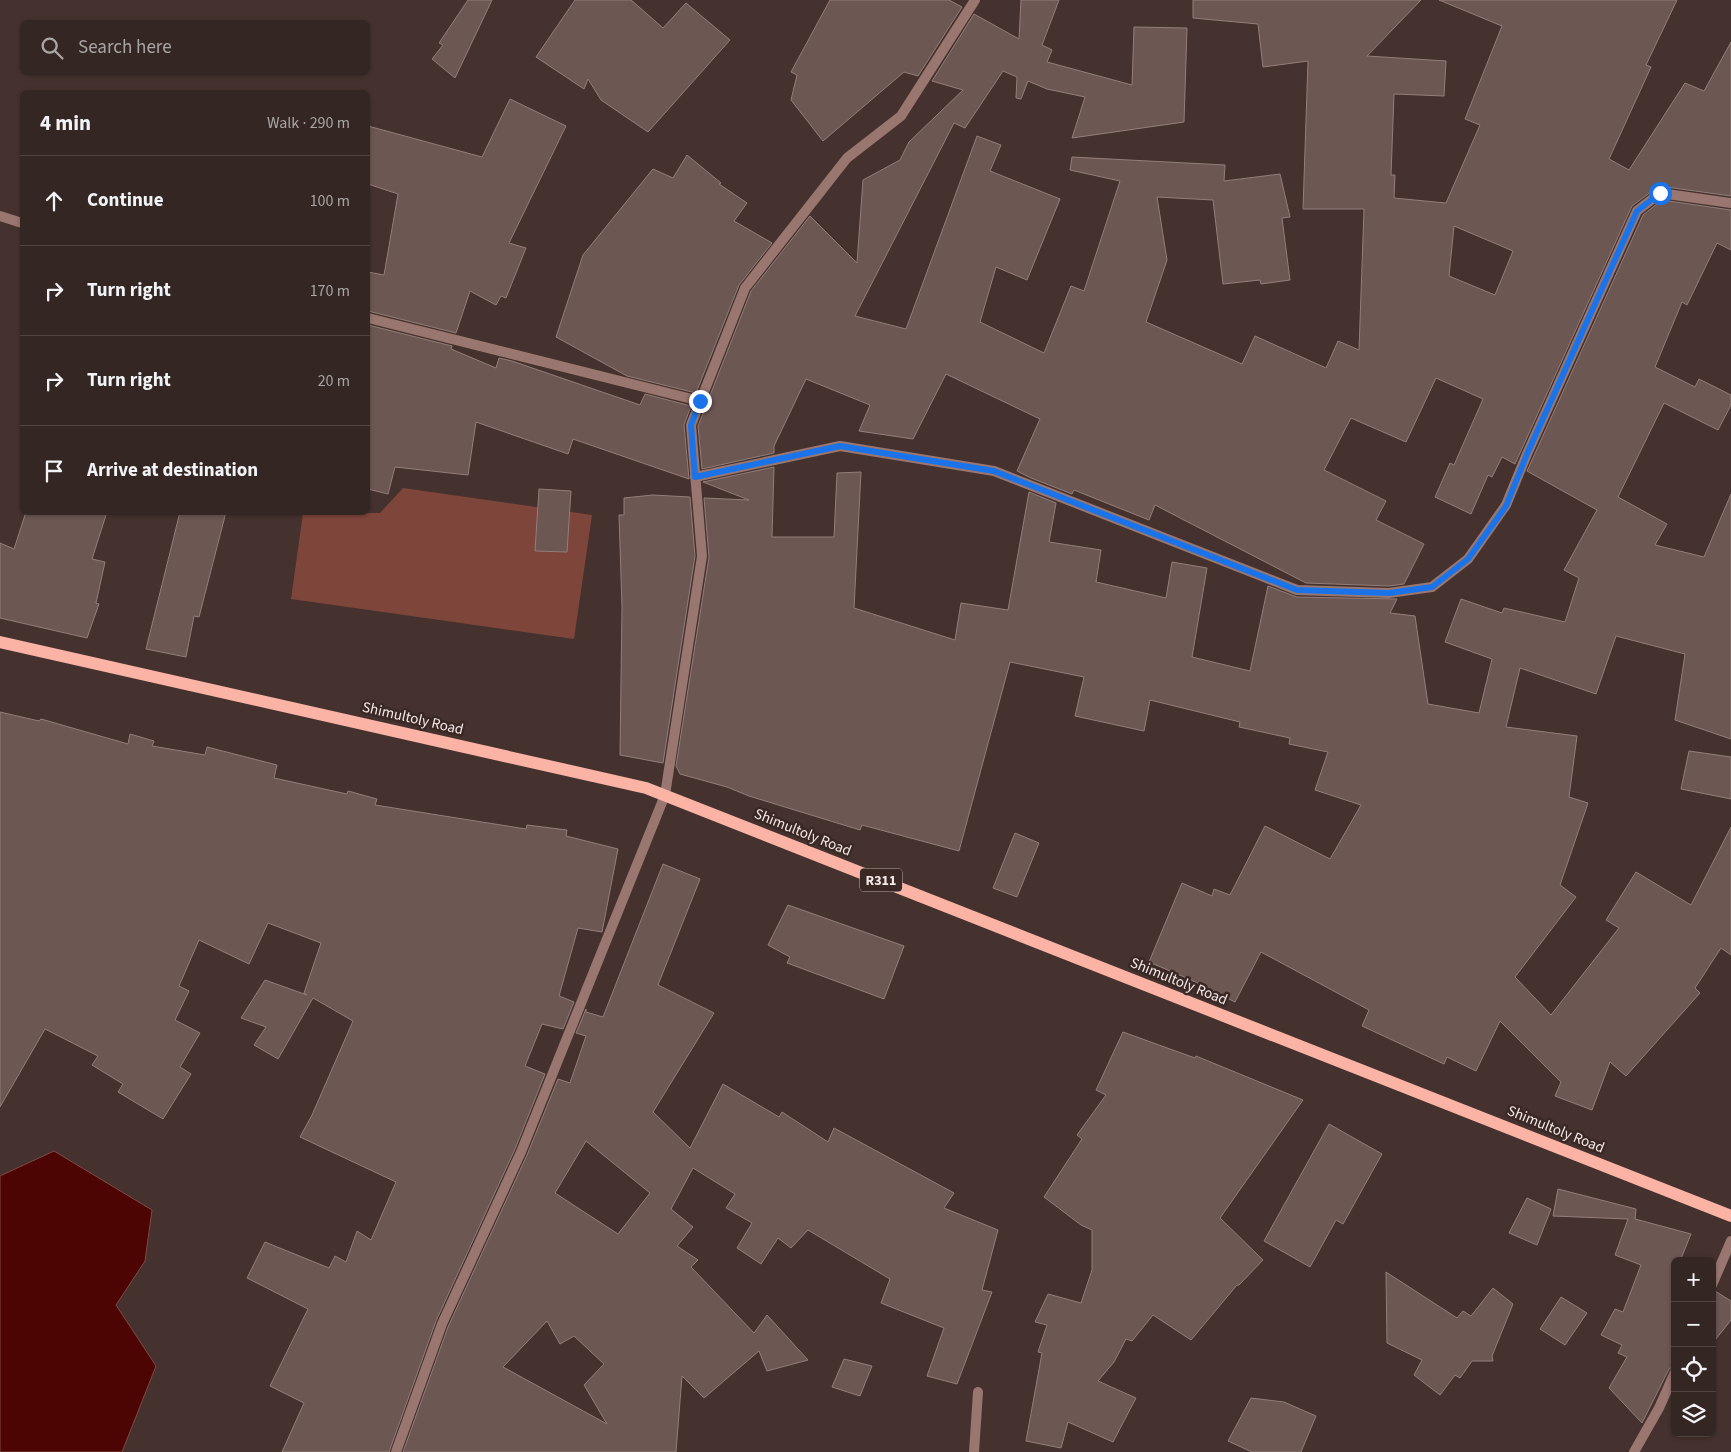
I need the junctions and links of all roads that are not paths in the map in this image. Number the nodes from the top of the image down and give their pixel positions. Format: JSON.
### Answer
{"nodes":[{"id":1,"x":975,"y":0,"type":"edge"},
{"id":2,"x":1731,"y":203,"type":"edge"},
{"id":3,"x":0,"y":216,"type":"edge"},
{"id":4,"x":20,"y":222,"type":"edge"},
{"id":5,"x":370,"y":318,"type":"edge"},
{"id":6,"x":700,"y":401,"type":"junction"},
{"id":7,"x":695,"y":477,"type":"junction"},
{"id":8,"x":0,"y":642,"type":"edge"},
{"id":9,"x":665,"y":795,"type":"junction"},
{"id":10,"x":1731,"y":1216,"type":"edge"},
{"id":11,"x":1731,"y":1241,"type":"edge"},
{"id":12,"x":1716,"y":1276,"type":"edge"},
{"id":13,"x":1671,"y":1381,"type":"edge"},
{"id":14,"x":978,"y":1392,"type":"dead end"},
{"id":15,"x":396,"y":1452,"type":"edge"},
{"id":16,"x":974,"y":1452,"type":"edge"},
{"id":17,"x":1634,"y":1452,"type":"edge"}],
"edges":[{"from":1,"to":6,"type":"street"},
{"from":2,"to":7,"type":"street"},
{"from":3,"to":4,"type":"street"},
{"from":5,"to":6,"type":"street"},
{"from":6,"to":7,"type":"street"},
{"from":7,"to":9,"type":"street"},
{"from":8,"to":9,"type":"main road","name":"Shimultoly Road","number":"R311"},
{"from":9,"to":10,"type":"main road","name":"Shimultoly Road","number":"R311"},
{"from":9,"to":15,"type":"street"},
{"from":11,"to":12,"type":"street"},
{"from":13,"to":17,"type":"street"},
{"from":14,"to":16,"type":"street"}]}
